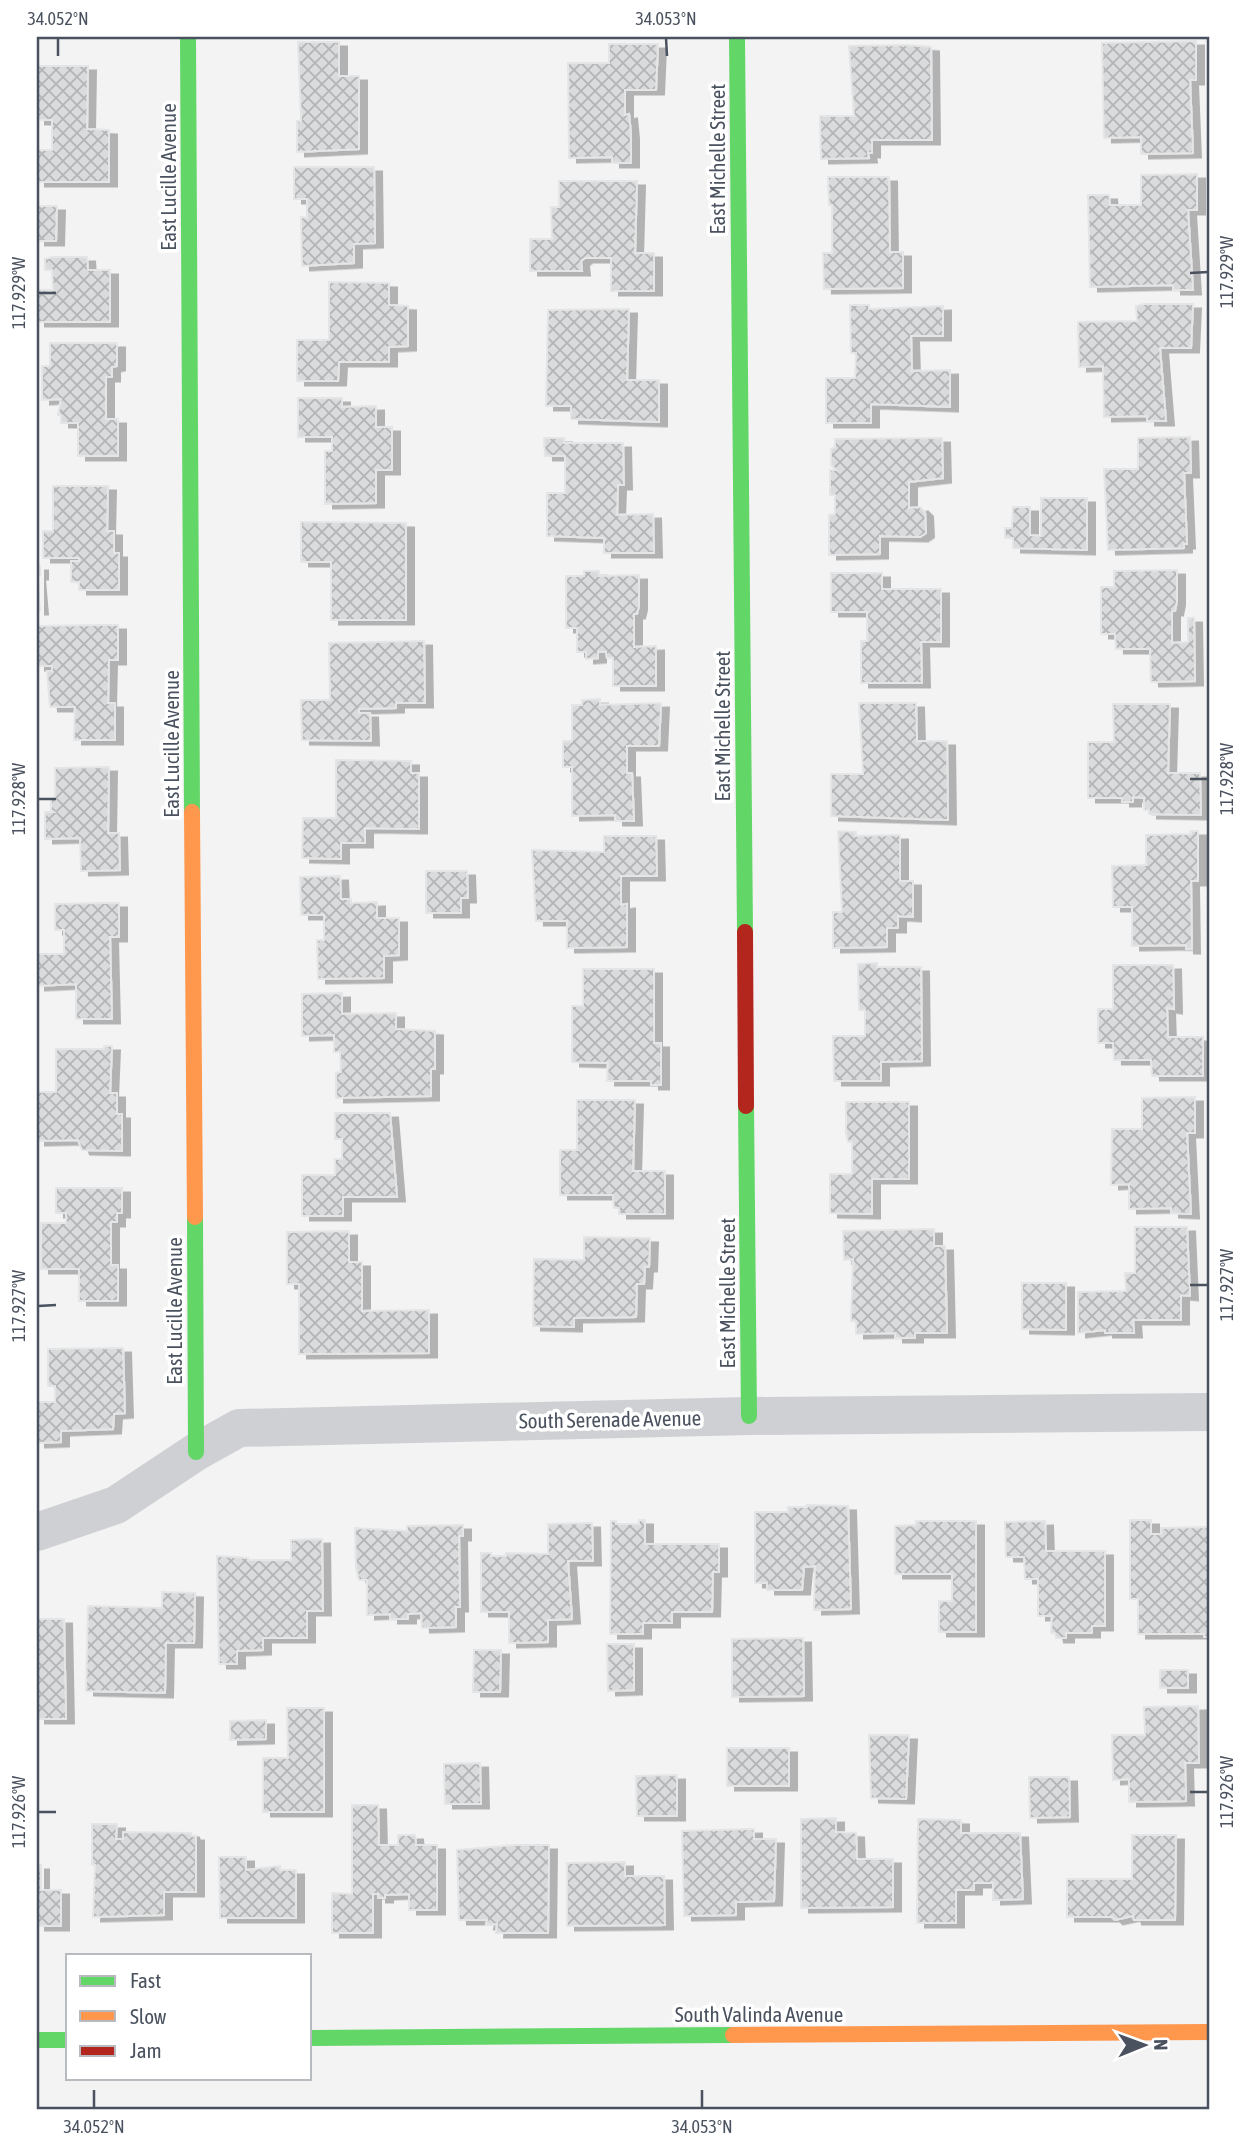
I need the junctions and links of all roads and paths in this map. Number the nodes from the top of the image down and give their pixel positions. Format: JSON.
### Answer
{"nodes":[{"id":1,"x":188,"y":37,"type":"edge"},
{"id":2,"x":737,"y":37,"type":"edge"},
{"id":3,"x":1209,"y":1412,"type":"edge"},
{"id":4,"x":749,"y":1416,"type":"junction"},
{"id":5,"x":196,"y":1452,"type":"junction"},
{"id":6,"x":37,"y":1532,"type":"edge"},
{"id":7,"x":1209,"y":2032,"type":"edge"},
{"id":8,"x":312,"y":2038,"type":"edge"},
{"id":9,"x":37,"y":2040,"type":"edge"},
{"id":10,"x":66,"y":2040,"type":"edge"}],
"edges":[{"from":1,"to":5,"type":"street","name":"East Lucille Avenue"},
{"from":2,"to":4,"type":"street","name":"East Michelle Street"},
{"from":3,"to":4,"type":"street","name":"South Serenade Avenue"},
{"from":4,"to":5,"type":"street","name":"South Serenade Avenue"},
{"from":5,"to":6,"type":"street","name":"South Serenade Avenue"},
{"from":7,"to":8,"type":"street","name":"South Valinda Avenue"},
{"from":9,"to":10,"type":"street"}]}
